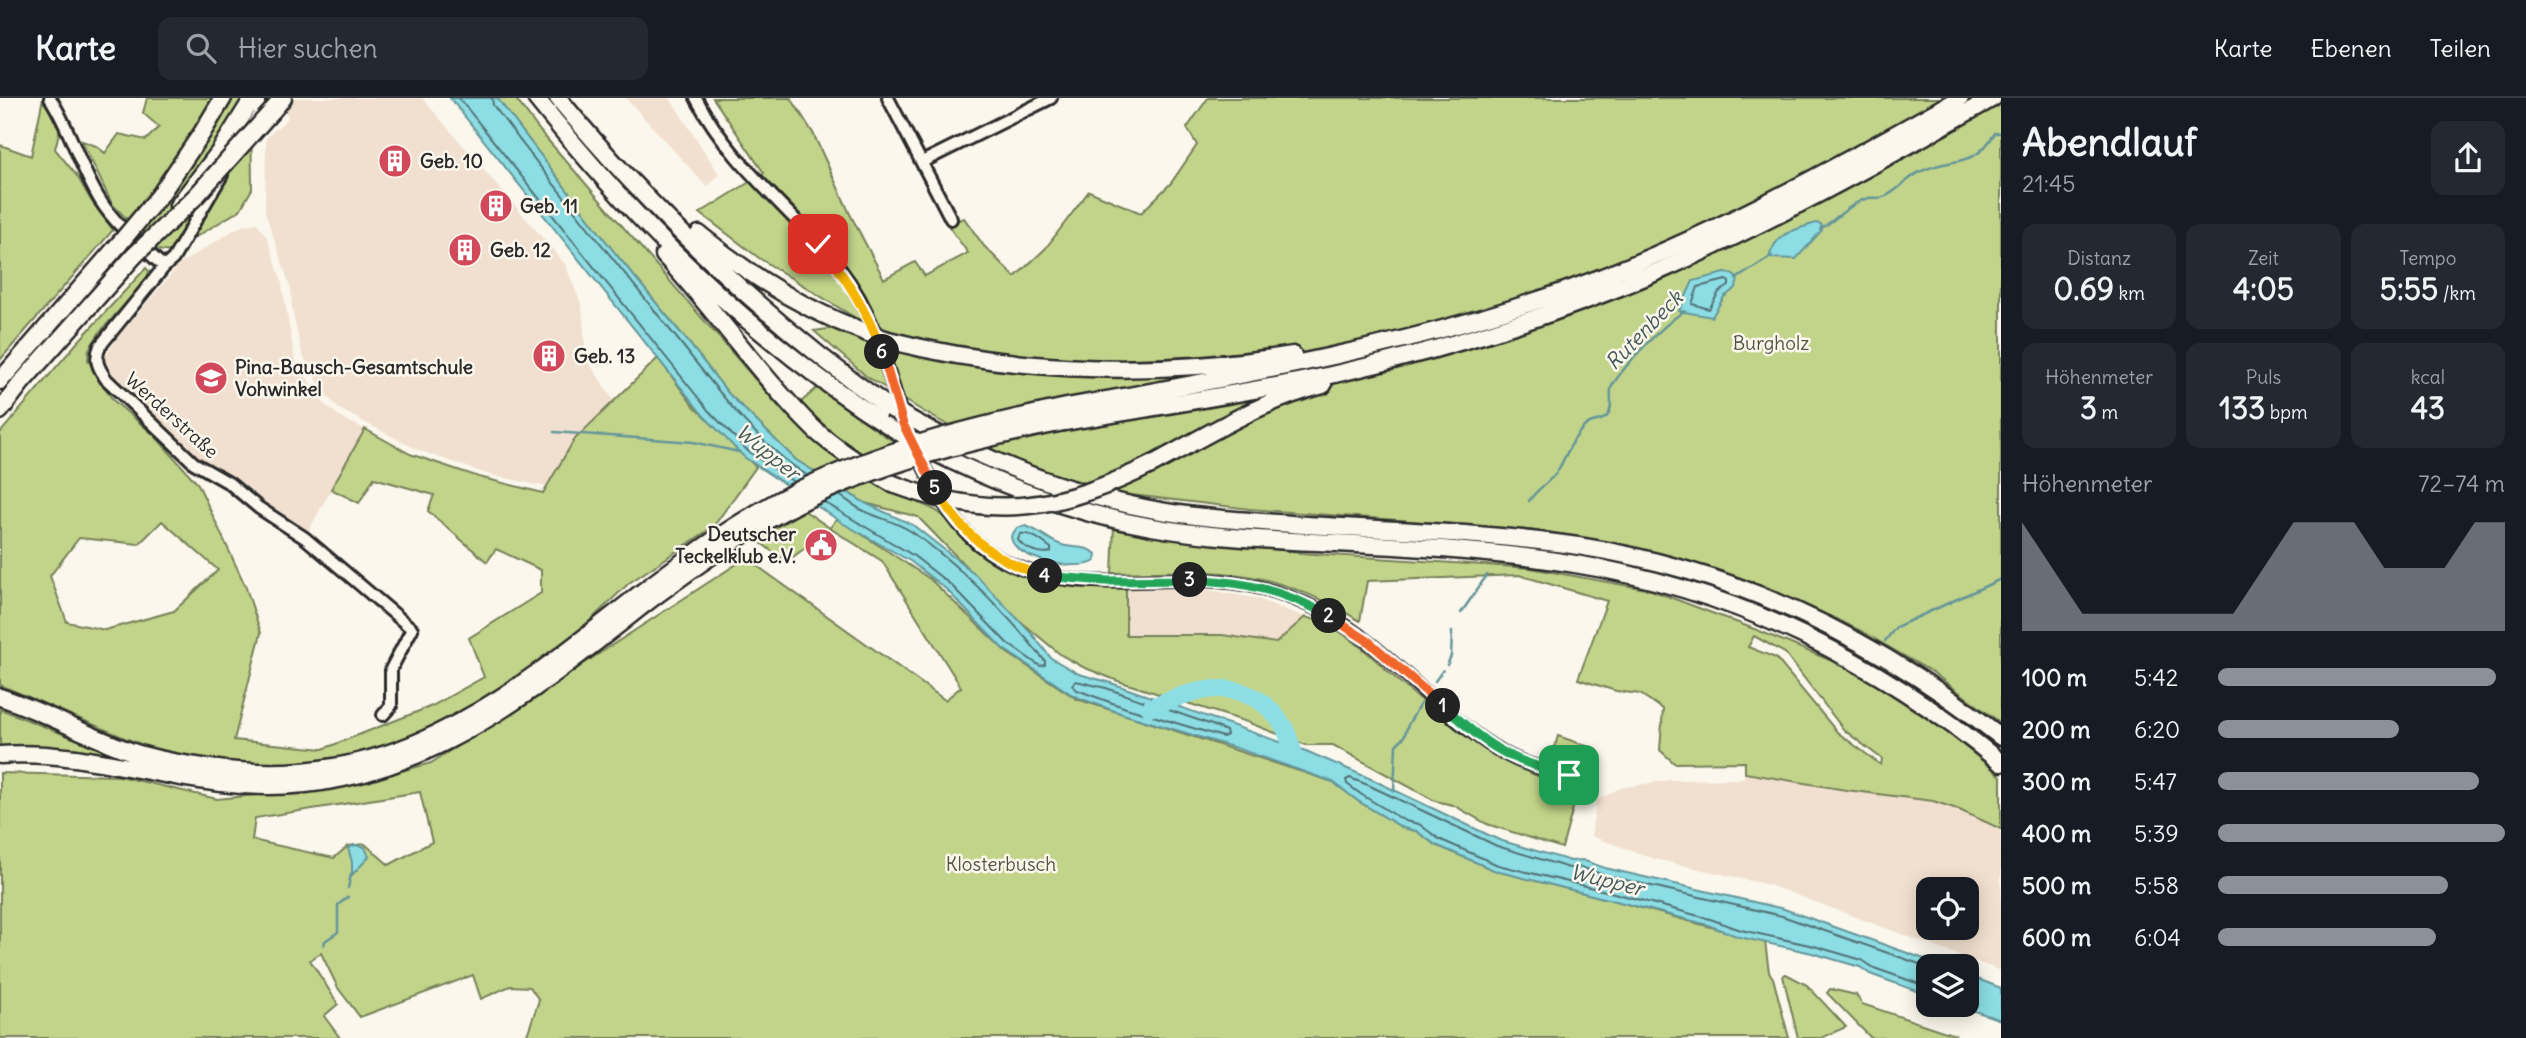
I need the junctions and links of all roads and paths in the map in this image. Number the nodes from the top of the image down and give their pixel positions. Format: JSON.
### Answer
{"nodes":[{"id":1,"x":50,"y":98,"type":"edge"},
{"id":2,"x":223,"y":98,"type":"edge"},
{"id":3,"x":259,"y":98,"type":"edge"},
{"id":4,"x":283,"y":98,"type":"edge"},
{"id":5,"x":536,"y":98,"type":"edge"},
{"id":6,"x":558,"y":98,"type":"edge"},
{"id":7,"x":566,"y":98,"type":"edge"},
{"id":8,"x":696,"y":98,"type":"edge"},
{"id":9,"x":888,"y":98,"type":"edge"},
{"id":10,"x":1051,"y":98,"type":"edge"},
{"id":11,"x":1960,"y":98,"type":"edge"},
{"id":12,"x":1993,"y":98,"type":"edge"},
{"id":13,"x":256,"y":106,"type":"edge"},
{"id":14,"x":922,"y":162,"type":"junction"},
{"id":15,"x":637,"y":216,"type":"junction"},
{"id":16,"x":951,"y":219,"type":"dead end"},
{"id":17,"x":152,"y":237,"type":"junction"},
{"id":18,"x":164,"y":267,"type":"junction"},
{"id":19,"x":1385,"y":345,"type":"junction"},
{"id":20,"x":1408,"y":356,"type":"junction"},
{"id":21,"x":0,"y":380,"type":"edge"},
{"id":22,"x":0,"y":411,"type":"edge"},
{"id":23,"x":1063,"y":415,"type":"junction"},
{"id":24,"x":0,"y":697,"type":"edge"},
{"id":25,"x":383,"y":715,"type":"dead end"},
{"id":26,"x":2001,"y":737,"type":"edge"},
{"id":27,"x":0,"y":755,"type":"edge"},
{"id":28,"x":2001,"y":763,"type":"edge"},
{"id":29,"x":181,"y":771,"type":"junction"},
{"id":30,"x":1583,"y":778,"type":"dead end"}],
"edges":[{"from":1,"to":18,"type":"street"},
{"from":2,"to":21,"type":"highway","bridge":true},
{"from":3,"to":13,"type":"street"},
{"from":4,"to":17,"type":"highway","bridge":true},
{"from":5,"to":15,"type":"highway"},
{"from":6,"to":26,"type":"highway","bridge":true},
{"from":7,"to":19,"type":"highway","bridge":true},
{"from":8,"to":30,"type":"street"},
{"from":9,"to":14,"type":"street"},
{"from":10,"to":14,"type":"street"},
{"from":11,"to":19,"type":"highway"},
{"from":12,"to":20,"type":"highway"},
{"from":13,"to":17,"type":"highway","bridge":true},
{"from":13,"to":18,"type":"street"},
{"from":14,"to":16,"type":"street"},
{"from":15,"to":20,"type":"highway","bridge":true},
{"from":15,"to":28,"type":"highway","bridge":true},
{"from":17,"to":22,"type":"highway","bridge":true},
{"from":18,"to":25,"type":"street","name":"Werderstraße"},
{"from":19,"to":23,"type":"highway"},
{"from":20,"to":23,"type":"highway"},
{"from":23,"to":29,"type":"highway","bridge":true},
{"from":24,"to":29,"type":"highway"},
{"from":27,"to":29,"type":"highway"}]}
